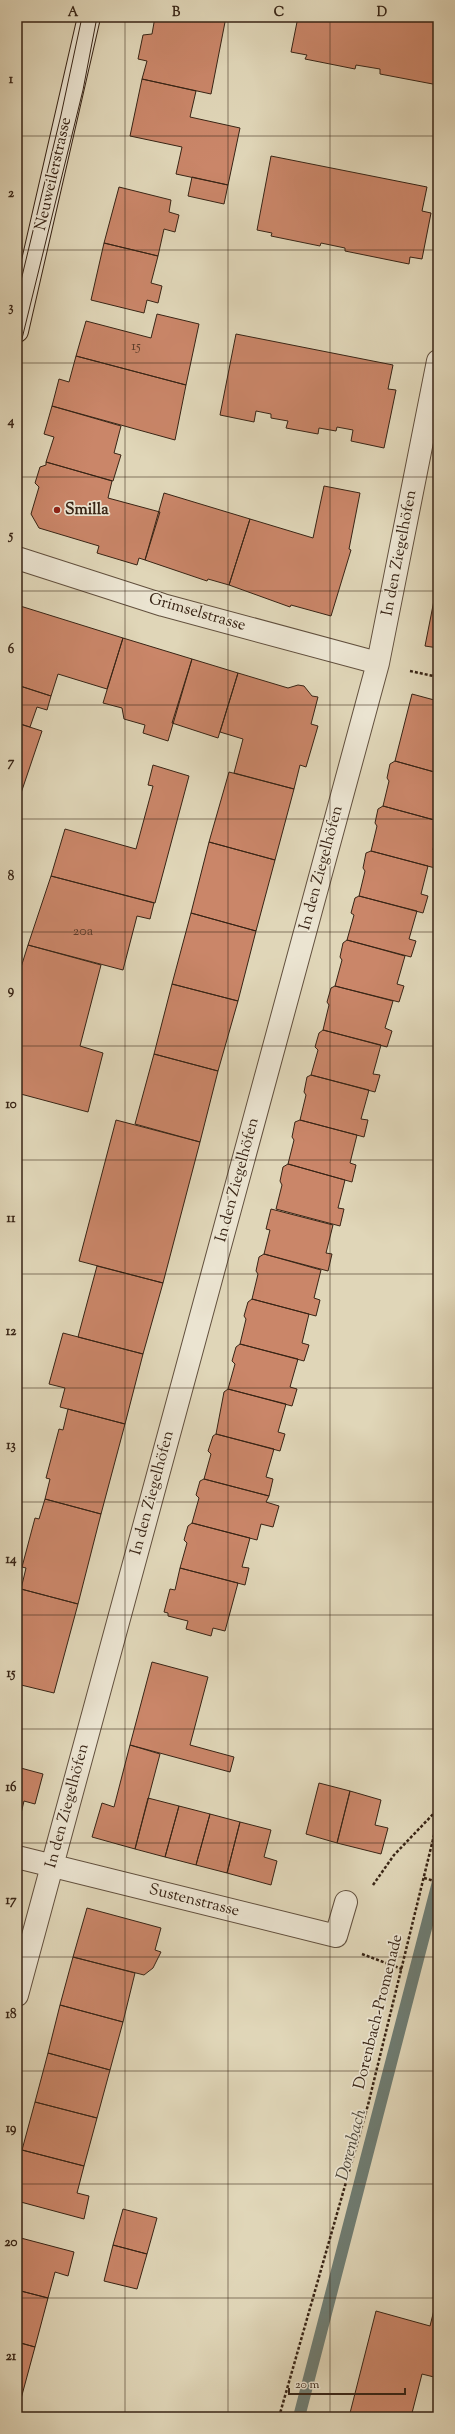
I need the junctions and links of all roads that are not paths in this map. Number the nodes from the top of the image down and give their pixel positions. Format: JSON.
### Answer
{"nodes":[{"id":1,"x":89,"y":17,"type":"edge"},
{"id":2,"x":17,"y":331,"type":"edge"},
{"id":3,"x":438,"y":361,"type":"edge"},
{"id":4,"x":17,"y":558,"type":"edge"},
{"id":5,"x":378,"y":663,"type":"junction"},
{"id":6,"x":17,"y":1857,"type":"edge"},
{"id":7,"x":52,"y":1866,"type":"junction"},
{"id":8,"x":346,"y":1902,"type":"road end"},
{"id":9,"x":17,"y":1995,"type":"edge"}],
"edges":[{"from":1,"to":2,"type":"street","name":"Neuweilerstrasse"},
{"from":3,"to":5,"type":"street","name":"In den Ziegelhöfen"},
{"from":4,"to":5,"type":"street","name":"Grimselstrasse"},
{"from":5,"to":7,"type":"street","name":"In den Ziegelhöfen"},
{"from":6,"to":7,"type":"street","name":"Sustenstrasse"},
{"from":7,"to":8,"type":"street","name":"Sustenstrasse"},
{"from":7,"to":9,"type":"street","name":"In den Ziegelhöfen"}]}
